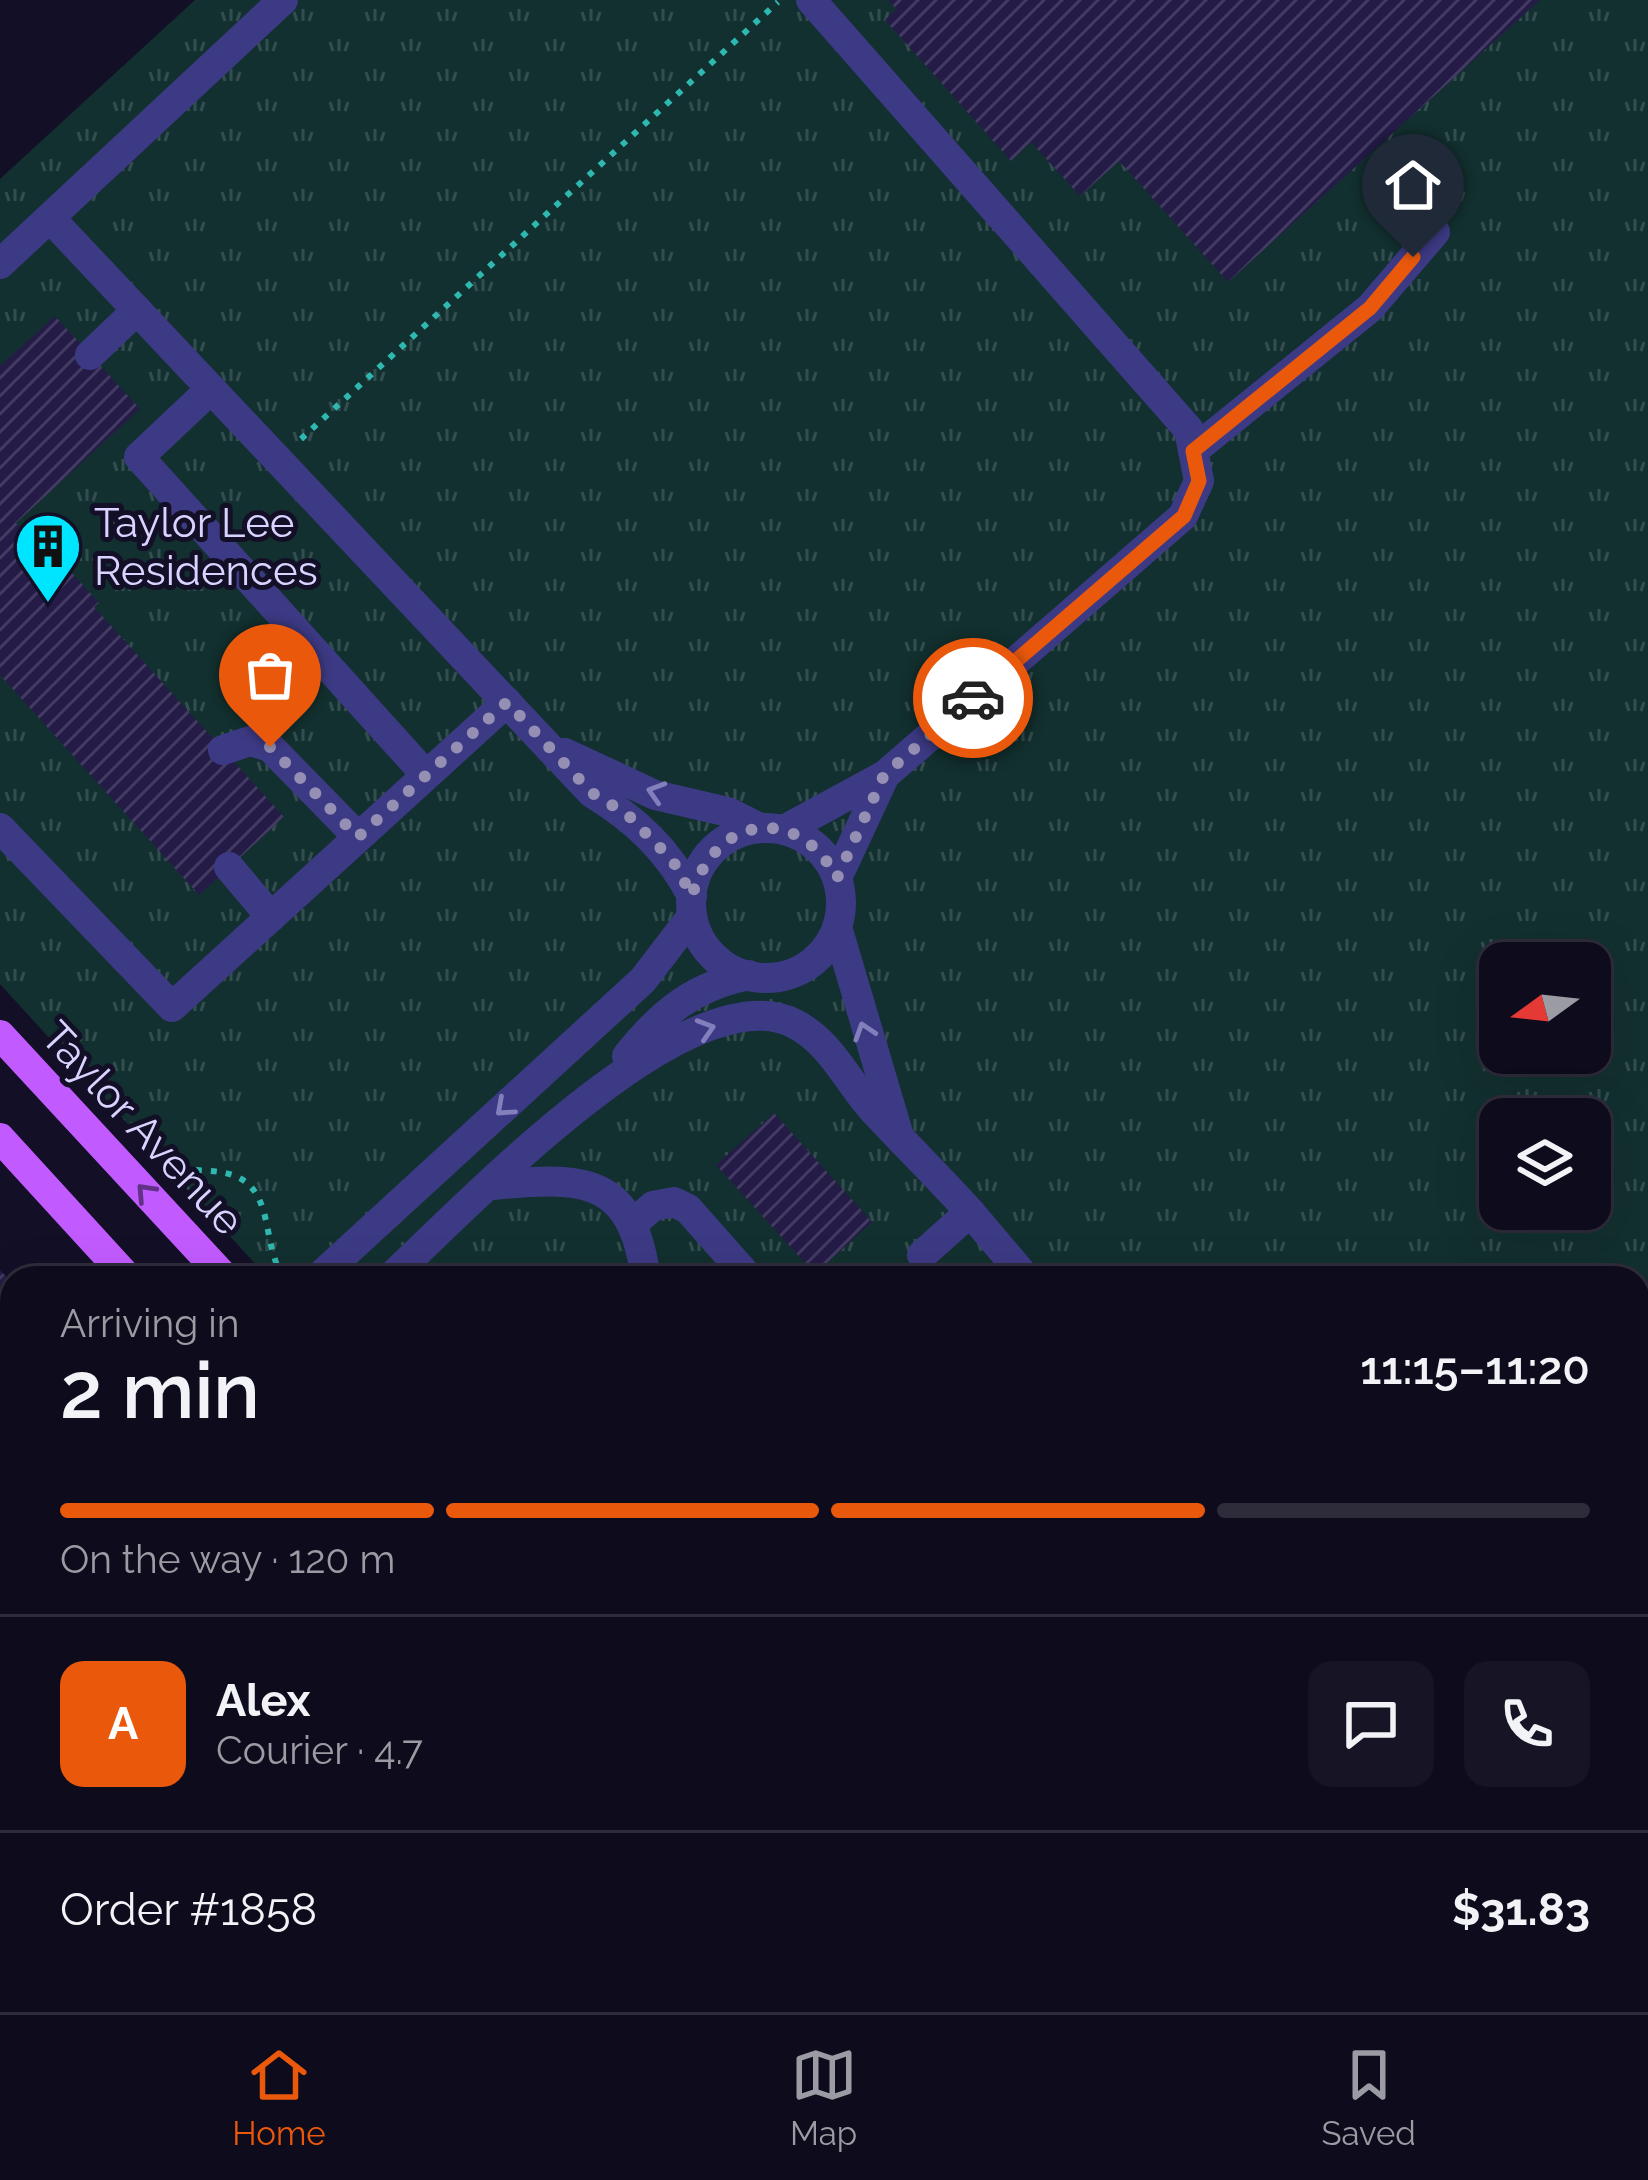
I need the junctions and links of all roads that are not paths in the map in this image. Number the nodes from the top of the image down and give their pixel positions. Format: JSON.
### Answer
{"nodes":[{"id":1,"x":283,"y":0,"type":"edge"},
{"id":2,"x":811,"y":0,"type":"edge"},
{"id":3,"x":50,"y":218,"type":"junction"},
{"id":4,"x":1435,"y":232,"type":"dead end"},
{"id":5,"x":0,"y":264,"type":"edge"},
{"id":6,"x":137,"y":310,"type":"junction"},
{"id":7,"x":90,"y":355,"type":"dead end"},
{"id":8,"x":212,"y":389,"type":"junction"},
{"id":9,"x":1193,"y":451,"type":"junction"},
{"id":10,"x":507,"y":702,"type":"junction"},
{"id":11,"x":555,"y":748,"type":"junction"},
{"id":12,"x":223,"y":750,"type":"dead end"},
{"id":13,"x":884,"y":775,"type":"junction"},
{"id":14,"x":426,"y":776,"type":"junction"},
{"id":15,"x":0,"y":828,"type":"edge"},
{"id":16,"x":772,"y":829,"type":"junction"},
{"id":17,"x":358,"y":837,"type":"junction"},
{"id":18,"x":229,"y":867,"type":"dead end"},
{"id":19,"x":837,"y":878,"type":"junction"},
{"id":20,"x":692,"y":906,"type":"junction"},
{"id":21,"x":271,"y":917,"type":"junction"},
{"id":22,"x":837,"y":928,"type":"junction"},
{"id":23,"x":759,"y":976,"type":"junction"},
{"id":24,"x":0,"y":1035,"type":"edge"},
{"id":25,"x":818,"y":1039,"type":"junction"},
{"id":26,"x":604,"y":1084,"type":"junction"},
{"id":27,"x":898,"y":1133,"type":"junction"},
{"id":28,"x":0,"y":1138,"type":"edge"},
{"id":29,"x":492,"y":1185,"type":"junction"},
{"id":30,"x":970,"y":1212,"type":"junction"},
{"id":31,"x":635,"y":1222,"type":"junction"},
{"id":32,"x":922,"y":1255,"type":"dead end"},
{"id":33,"x":117,"y":1266,"type":"edge"},
{"id":34,"x":214,"y":1266,"type":"edge"},
{"id":35,"x":331,"y":1266,"type":"edge"},
{"id":36,"x":403,"y":1266,"type":"edge"},
{"id":37,"x":644,"y":1266,"type":"edge"},
{"id":38,"x":738,"y":1266,"type":"edge"},
{"id":39,"x":1016,"y":1266,"type":"edge"}],
"edges":[{"from":1,"to":3,"type":"lane"},
{"from":2,"to":9,"type":"lane"},
{"from":3,"to":5,"type":"lane"},
{"from":3,"to":6,"type":"lane"},
{"from":4,"to":9,"type":"lane"},
{"from":6,"to":7,"type":"lane"},
{"from":6,"to":8,"type":"lane"},
{"from":8,"to":10,"type":"lane"},
{"from":8,"to":14,"type":"lane"},
{"from":9,"to":13,"type":"lane"},
{"from":10,"to":11,"type":"lane"},
{"from":10,"to":14,"type":"lane"},
{"from":16,"to":11,"type":"lane","one_way":true},
{"from":11,"to":20,"type":"lane"},
{"from":12,"to":17,"type":"lane"},
{"from":13,"to":16,"type":"lane"},
{"from":13,"to":19,"type":"lane"},
{"from":14,"to":17,"type":"lane"},
{"from":15,"to":21,"type":"lane"},
{"from":16,"to":19,"type":"lane"},
{"from":16,"to":20,"type":"lane"},
{"from":17,"to":21,"type":"lane"},
{"from":18,"to":21,"type":"lane"},
{"from":19,"to":22,"type":"lane"},
{"from":20,"to":23,"type":"lane"},
{"from":20,"to":35,"type":"lane","one_way":true},
{"from":22,"to":23,"type":"lane"},
{"from":27,"to":22,"type":"lane","one_way":true},
{"from":23,"to":25,"type":"lane"},
{"from":23,"to":26,"type":"lane"},
{"from":34,"to":24,"type":"main road","name":"Taylor Avenue","one_way":true},
{"from":26,"to":25,"type":"lane","one_way":true},
{"from":25,"to":27,"type":"lane"},
{"from":26,"to":29,"type":"lane"},
{"from":27,"to":30,"type":"lane"},
{"from":28,"to":33,"type":"main road"},
{"from":29,"to":31,"type":"lane"},
{"from":29,"to":36,"type":"lane"},
{"from":30,"to":32,"type":"lane"},
{"from":30,"to":39,"type":"lane"},
{"from":31,"to":37,"type":"lane"},
{"from":31,"to":38,"type":"lane"}]}
